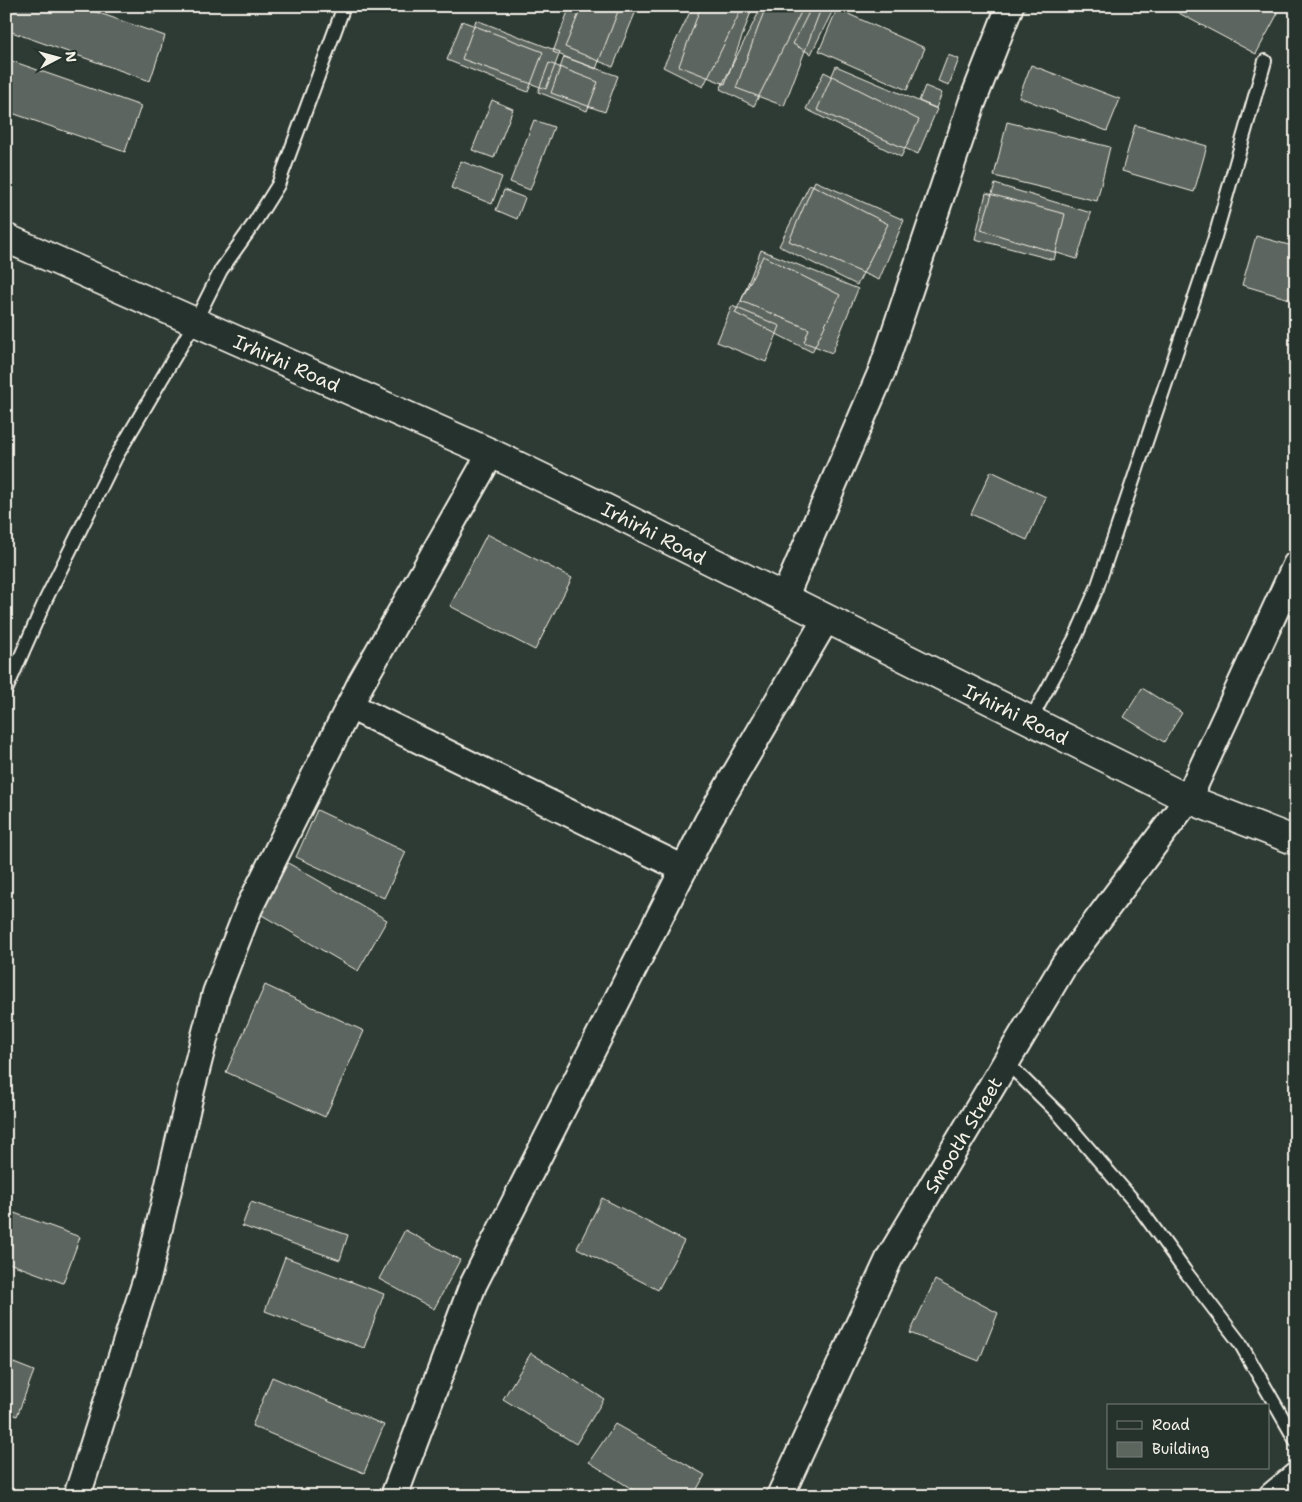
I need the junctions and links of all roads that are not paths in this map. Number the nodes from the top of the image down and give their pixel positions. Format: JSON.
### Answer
{"nodes":[{"id":1,"x":344,"y":6,"type":"edge"},
{"id":2,"x":1010,"y":6,"type":"edge"},
{"id":3,"x":1265,"y":61,"type":"dead end"},
{"id":4,"x":6,"y":238,"type":"edge"},
{"id":5,"x":195,"y":322,"type":"junction"},
{"id":6,"x":491,"y":453,"type":"junction"},
{"id":7,"x":1296,"y":565,"type":"edge"},
{"id":8,"x":784,"y":598,"type":"junction"},
{"id":9,"x":826,"y":619,"type":"junction"},
{"id":10,"x":6,"y":690,"type":"edge"},
{"id":11,"x":350,"y":706,"type":"junction"},
{"id":12,"x":1030,"y":721,"type":"junction"},
{"id":13,"x":1188,"y":799,"type":"junction"},
{"id":14,"x":1296,"y":841,"type":"edge"},
{"id":15,"x":684,"y":869,"type":"junction"},
{"id":16,"x":1006,"y":1062,"type":"junction"},
{"id":17,"x":1296,"y":1441,"type":"edge"},
{"id":18,"x":1296,"y":1476,"type":"edge"},
{"id":19,"x":77,"y":1496,"type":"edge"},
{"id":20,"x":394,"y":1496,"type":"edge"},
{"id":21,"x":780,"y":1496,"type":"edge"},
{"id":22,"x":1272,"y":1496,"type":"edge"}],
"edges":[{"from":1,"to":5,"type":"lane"},
{"from":2,"to":8,"type":"street"},
{"from":3,"to":12,"type":"lane"},
{"from":4,"to":5,"type":"street","name":"Irhirhi Road"},
{"from":5,"to":6,"type":"street","name":"Irhirhi Road"},
{"from":5,"to":10,"type":"lane"},
{"from":6,"to":8,"type":"street","name":"Irhirhi Road"},
{"from":6,"to":11,"type":"street"},
{"from":7,"to":13,"type":"street","name":"Smooth Street"},
{"from":8,"to":9,"type":"street","name":"Irhirhi Road"},
{"from":9,"to":12,"type":"street","name":"Irhirhi Road"},
{"from":9,"to":15,"type":"street"},
{"from":11,"to":15,"type":"street"},
{"from":11,"to":19,"type":"street"},
{"from":12,"to":13,"type":"street","name":"Irhirhi Road"},
{"from":13,"to":14,"type":"street","name":"Irhirhi Road"},
{"from":13,"to":16,"type":"street","name":"Smooth Street"},
{"from":15,"to":20,"type":"street"},
{"from":16,"to":17,"type":"lane"},
{"from":16,"to":21,"type":"street","name":"Smooth Street"},
{"from":18,"to":22,"type":"street"}]}
